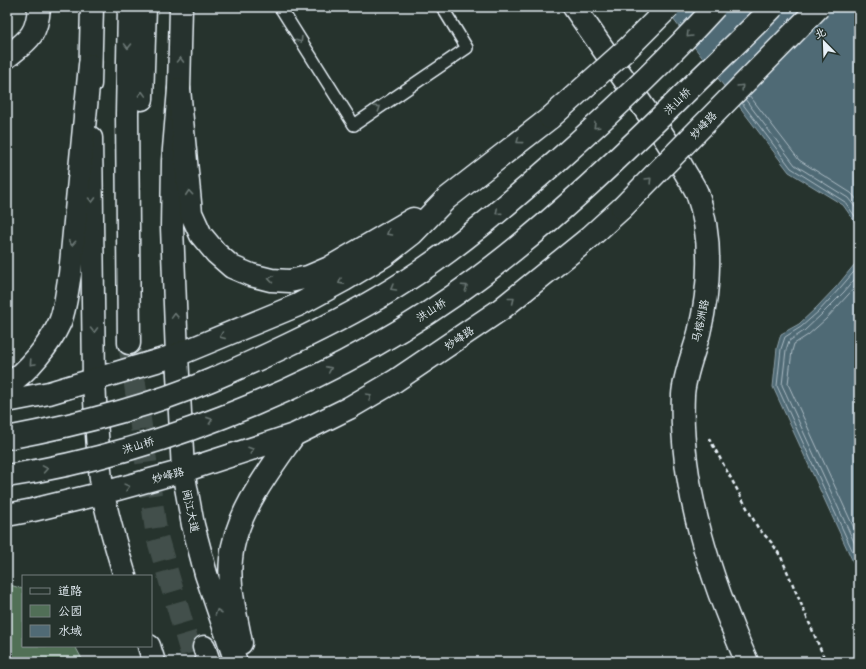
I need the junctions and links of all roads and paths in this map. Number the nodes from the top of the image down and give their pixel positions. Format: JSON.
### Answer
{"nodes":[{"id":1,"x":39,"y":7,"type":"edge"},
{"id":2,"x":92,"y":7,"type":"edge"},
{"id":3,"x":129,"y":7,"type":"edge"},
{"id":4,"x":145,"y":7,"type":"edge"},
{"id":5,"x":181,"y":7,"type":"edge"},
{"id":6,"x":280,"y":7,"type":"edge"},
{"id":7,"x":442,"y":7,"type":"edge"},
{"id":8,"x":574,"y":7,"type":"edge"},
{"id":9,"x":668,"y":7,"type":"edge"},
{"id":10,"x":715,"y":7,"type":"edge"},
{"id":11,"x":773,"y":7,"type":"edge"},
{"id":12,"x":819,"y":7,"type":"edge"},
{"id":13,"x":7,"y":57,"type":"edge"},
{"id":14,"x":90,"y":65,"type":"junction"},
{"id":15,"x":180,"y":89,"type":"junction"},
{"id":16,"x":446,"y":199,"type":"junction"},
{"id":17,"x":177,"y":355,"type":"junction"},
{"id":18,"x":94,"y":380,"type":"junction"},
{"id":19,"x":7,"y":385,"type":"edge"},
{"id":20,"x":7,"y":401,"type":"edge"},
{"id":21,"x":706,"y":433,"type":"dead end"},
{"id":22,"x":294,"y":435,"type":"junction"},
{"id":23,"x":7,"y":438,"type":"edge"},
{"id":24,"x":183,"y":472,"type":"junction"},
{"id":25,"x":7,"y":476,"type":"edge"},
{"id":26,"x":103,"y":493,"type":"junction"},
{"id":27,"x":7,"y":515,"type":"edge"},
{"id":28,"x":125,"y":575,"type":"edge"},
{"id":29,"x":149,"y":647,"type":"edge"},
{"id":30,"x":154,"y":662,"type":"edge"},
{"id":31,"x":236,"y":662,"type":"edge"},
{"id":32,"x":245,"y":662,"type":"edge"},
{"id":33,"x":747,"y":662,"type":"edge"},
{"id":34,"x":826,"y":662,"type":"edge"}],
"edges":[{"from":1,"to":13,"type":"main road"},
{"from":2,"to":14,"type":"main road"},
{"from":3,"to":4,"type":"main road","one_way":true},
{"from":15,"to":5,"type":"main road","one_way":true},
{"from":6,"to":7,"type":"lane","one_way":true},
{"from":8,"to":33,"type":"main road","name":"马榕洲路"},
{"from":9,"to":16,"type":"main road","one_way":true,"bridge":true},
{"from":10,"to":23,"type":"main road","one_way":true,"bridge":true},
{"from":25,"to":11,"type":"main road","name":"洪山桥","one_way":true,"bridge":true},
{"from":22,"to":12,"type":"main road","name":"妙峰路","one_way":true,"bridge":true},
{"from":14,"to":18,"type":"main road","one_way":true},
{"from":14,"to":19,"type":"main road","one_way":true},
{"from":16,"to":15,"type":"main road","one_way":true},
{"from":17,"to":15,"type":"main road","name":"闽江大道","one_way":true},
{"from":16,"to":17,"type":"main road","one_way":true},
{"from":17,"to":18,"type":"main road"},
{"from":17,"to":24,"type":"main road","name":"闽江大道"},
{"from":18,"to":20,"type":"main road"},
{"from":18,"to":26,"type":"main road"},
{"from":21,"to":34,"type":"path"},
{"from":24,"to":22,"type":"main road","name":"妙峰路","one_way":true},
{"from":22,"to":32,"type":"main road"},
{"from":26,"to":24,"type":"main road","name":"妙峰路","one_way":true},
{"from":31,"to":24,"type":"main road","name":"闽江大道","one_way":true},
{"from":26,"to":27,"type":"main road","name":"妙峰路"},
{"from":26,"to":28,"type":"main road"},
{"from":29,"to":30,"type":"main road"}]}
